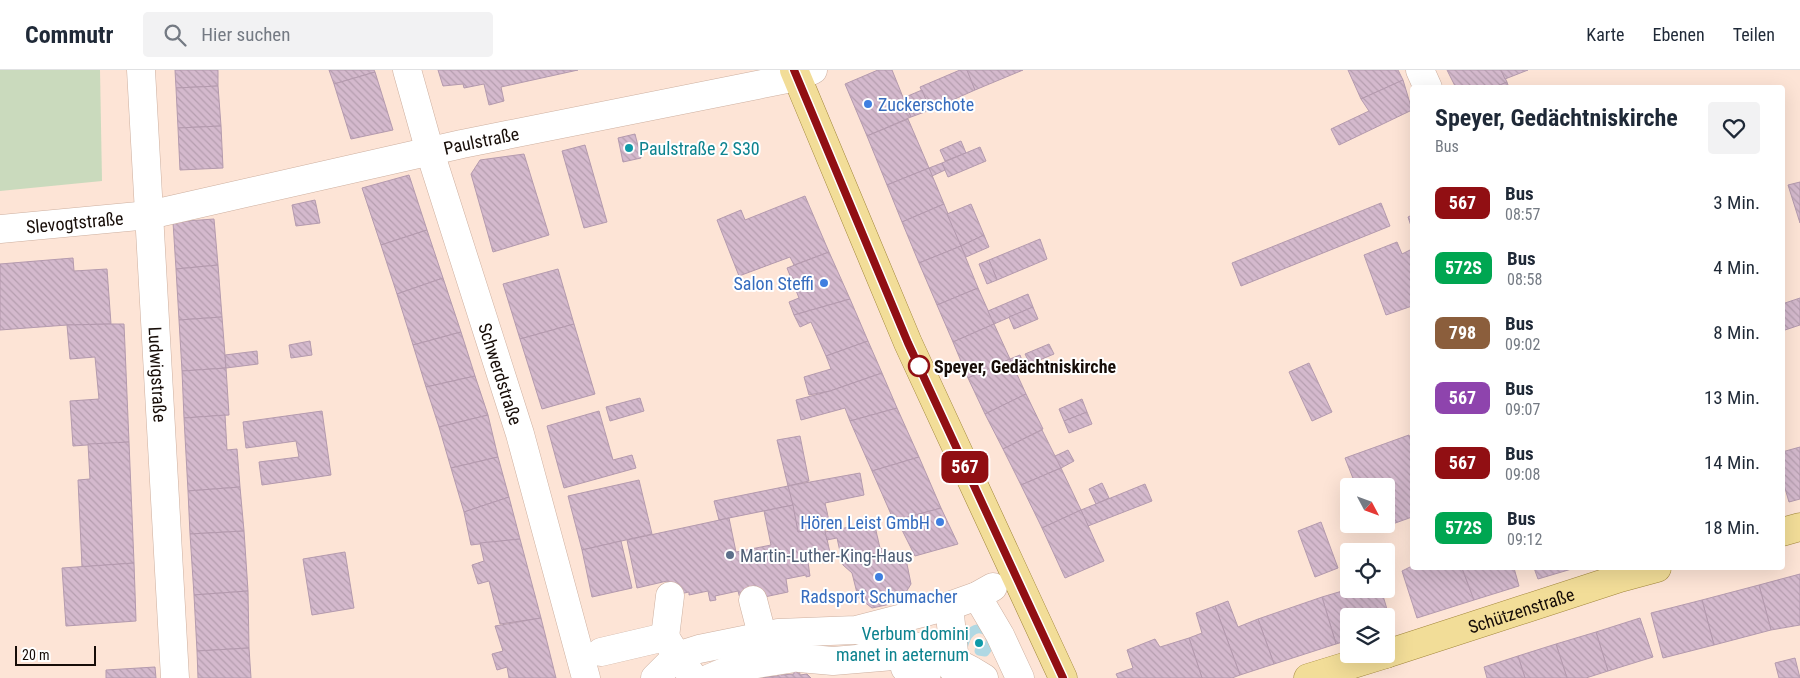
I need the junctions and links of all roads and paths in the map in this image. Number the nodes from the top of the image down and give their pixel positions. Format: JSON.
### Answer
{"nodes":[{"id":1,"x":141,"y":70,"type":"edge"},
{"id":2,"x":407,"y":70,"type":"edge"},
{"id":3,"x":1420,"y":70,"type":"edge"},
{"id":4,"x":802,"y":72,"type":"edge"},
{"id":5,"x":1427,"y":85,"type":"edge"},
{"id":6,"x":430,"y":152,"type":"junction"},
{"id":7,"x":149,"y":215,"type":"junction"},
{"id":8,"x":0,"y":229,"type":"edge"},
{"id":9,"x":1800,"y":527,"type":"edge"},
{"id":10,"x":1785,"y":531,"type":"edge"},
{"id":11,"x":1641,"y":570,"type":"edge"},
{"id":12,"x":1618,"y":573,"type":"edge"},
{"id":13,"x":670,"y":596,"type":"dead end"},
{"id":14,"x":753,"y":600,"type":"dead end"},
{"id":15,"x":950,"y":606,"type":"junction"},
{"id":16,"x":829,"y":632,"type":"junction"},
{"id":17,"x":671,"y":646,"type":"junction"},
{"id":18,"x":1395,"y":651,"type":"edge"},
{"id":19,"x":601,"y":652,"type":"dead end"},
{"id":20,"x":766,"y":655,"type":"junction"},
{"id":21,"x":1357,"y":663,"type":"edge"},
{"id":22,"x":924,"y":668,"type":"edge"},
{"id":23,"x":835,"y":669,"type":"edge"},
{"id":24,"x":1014,"y":675,"type":"edge"},
{"id":25,"x":175,"y":678,"type":"edge"},
{"id":26,"x":586,"y":678,"type":"edge"},
{"id":27,"x":655,"y":678,"type":"edge"},
{"id":28,"x":694,"y":678,"type":"edge"},
{"id":29,"x":710,"y":678,"type":"edge"},
{"id":30,"x":1063,"y":678,"type":"edge"},
{"id":31,"x":1308,"y":678,"type":"edge"}],
"edges":[{"from":1,"to":7,"type":"street","name":"Ludwigstraße"},
{"from":2,"to":6,"type":"street","name":"Schwerdstraße"},
{"from":3,"to":5,"type":"street"},
{"from":4,"to":6,"type":"street","name":"Paulstraße"},
{"from":4,"to":30,"type":"main road"},
{"from":6,"to":7,"type":"street","name":"Paulstraße"},
{"from":6,"to":26,"type":"street","name":"Schwerdstraße"},
{"from":7,"to":8,"type":"street","name":"Slevogtstraße"},
{"from":7,"to":25,"type":"street","name":"Ludwigstraße"},
{"from":9,"to":10,"type":"main road"},
{"from":11,"to":12,"type":"main road","name":"Schützenstraße"},
{"from":12,"to":18,"type":"main road","name":"Schützenstraße"},
{"from":13,"to":17,"type":"street"},
{"from":14,"to":20,"type":"street"},
{"from":15,"to":22,"type":"street"},
{"from":15,"to":22,"type":"street"},
{"from":15,"to":24,"type":"street"},
{"from":16,"to":20,"type":"street"},
{"from":16,"to":22,"type":"street"},
{"from":16,"to":23,"type":"street"},
{"from":17,"to":19,"type":"street"},
{"from":17,"to":20,"type":"street"},
{"from":17,"to":27,"type":"street"},
{"from":17,"to":28,"type":"street"},
{"from":20,"to":23,"type":"street"},
{"from":20,"to":29,"type":"street"},
{"from":21,"to":31,"type":"main road","name":"Schützenstraße"},
{"from":22,"to":23,"type":"street"}]}
